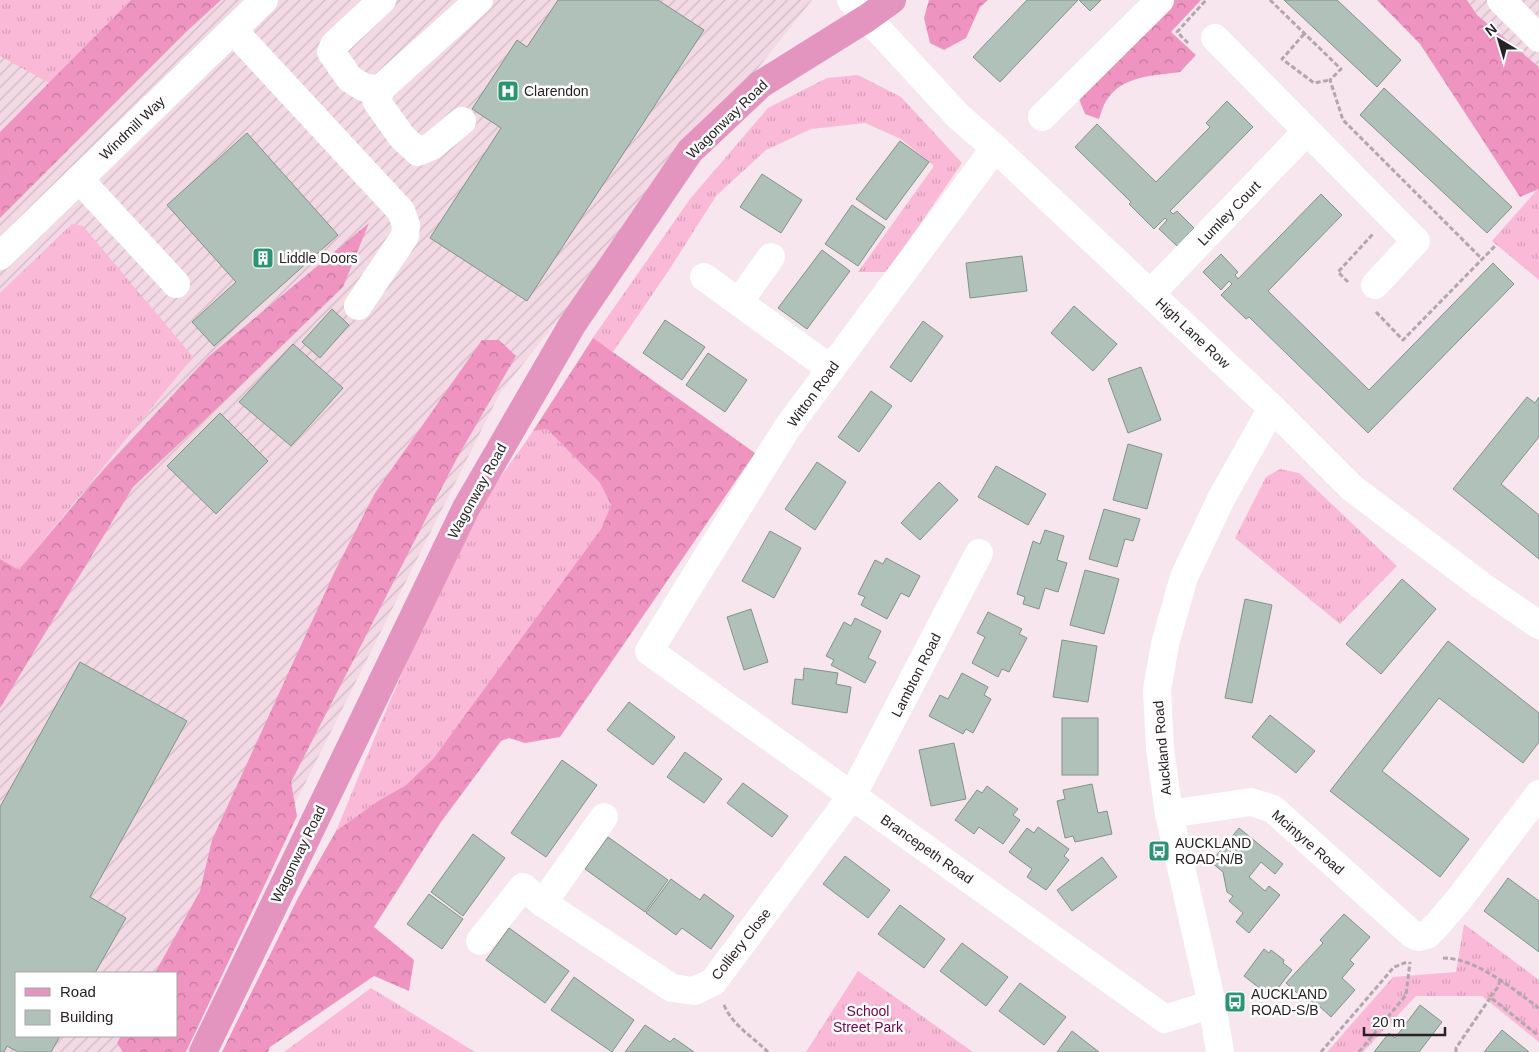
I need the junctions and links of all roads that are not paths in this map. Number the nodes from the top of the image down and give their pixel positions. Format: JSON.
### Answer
{"nodes":[{"id":1,"x":264,"y":0,"type":"edge"},
{"id":2,"x":382,"y":0,"type":"edge"},
{"id":3,"x":479,"y":0,"type":"edge"},
{"id":4,"x":892,"y":0,"type":"edge"},
{"id":5,"x":1160,"y":0,"type":"edge"},
{"id":6,"x":1501,"y":0,"type":"edge"},
{"id":7,"x":859,"y":9,"type":"edge"},
{"id":8,"x":233,"y":30,"type":"junction"},
{"id":9,"x":1215,"y":38,"type":"dead end"},
{"id":10,"x":1539,"y":38,"type":"edge"},
{"id":11,"x":380,"y":89,"type":"junction"},
{"id":12,"x":1042,"y":117,"type":"dead end"},
{"id":13,"x":462,"y":121,"type":"dead end"},
{"id":14,"x":1306,"y":132,"type":"junction"},
{"id":15,"x":995,"y":148,"type":"junction"},
{"id":16,"x":79,"y":179,"type":"junction"},
{"id":17,"x":0,"y":256,"type":"edge"},
{"id":18,"x":772,"y":257,"type":"dead end"},
{"id":19,"x":704,"y":277,"type":"dead end"},
{"id":20,"x":176,"y":284,"type":"dead end"},
{"id":21,"x":1375,"y":285,"type":"dead end"},
{"id":22,"x":1151,"y":293,"type":"junction"},
{"id":23,"x":739,"y":302,"type":"junction"},
{"id":24,"x":358,"y":306,"type":"dead end"},
{"id":25,"x":831,"y":369,"type":"junction"},
{"id":26,"x":1272,"y":408,"type":"junction"},
{"id":27,"x":979,"y":553,"type":"dead end"},
{"id":28,"x":1539,"y":625,"type":"edge"},
{"id":29,"x":649,"y":651,"type":"joint"},
{"id":30,"x":852,"y":796,"type":"junction"},
{"id":31,"x":1536,"y":805,"type":"edge"},
{"id":32,"x":1169,"y":814,"type":"junction"},
{"id":33,"x":604,"y":817,"type":"dead end"},
{"id":34,"x":533,"y":895,"type":"junction"},
{"id":35,"x":480,"y":941,"type":"dead end"},
{"id":36,"x":1212,"y":1004,"type":"junction"},
{"id":37,"x":1220,"y":1050,"type":"edge"},
{"id":38,"x":203,"y":1052,"type":"edge"}],
"edges":[{"from":1,"to":8,"type":"street","name":"Windmill Way"},
{"from":2,"to":11,"type":"street"},
{"from":3,"to":11,"type":"street"},
{"from":4,"to":7,"type":"main road","name":"Wagonway Road"},
{"from":5,"to":12,"type":"street"},
{"from":6,"to":10,"type":"street"},
{"from":7,"to":15,"type":"street","name":"High Lane Row"},
{"from":7,"to":38,"type":"main road","name":"Wagonway Road"},
{"from":8,"to":16,"type":"street","name":"Windmill Way"},
{"from":8,"to":24,"type":"street"},
{"from":9,"to":14,"type":"street"},
{"from":11,"to":13,"type":"street"},
{"from":14,"to":21,"type":"street"},
{"from":14,"to":22,"type":"street","name":"Lumley Court"},
{"from":15,"to":22,"type":"street","name":"High Lane Row"},
{"from":15,"to":25,"type":"street","name":"Witton Road"},
{"from":16,"to":17,"type":"street","name":"Windmill Way"},
{"from":16,"to":20,"type":"street"},
{"from":18,"to":23,"type":"street"},
{"from":19,"to":23,"type":"street"},
{"from":22,"to":26,"type":"street","name":"High Lane Row"},
{"from":23,"to":25,"type":"street"},
{"from":25,"to":29,"type":"street","name":"Witton Road"},
{"from":26,"to":28,"type":"street","name":"High Lane Row"},
{"from":26,"to":32,"type":"street","name":"Auckland Road"},
{"from":27,"to":30,"type":"street","name":"Lambton Road"},
{"from":29,"to":30,"type":"street","name":"Brancepeth Road"},
{"from":30,"to":34,"type":"street","name":"Colliery Close"},
{"from":30,"to":36,"type":"street","name":"Brancepeth Road"},
{"from":31,"to":32,"type":"street","name":"Mcintyre Road"},
{"from":32,"to":36,"type":"street","name":"Auckland Road"},
{"from":33,"to":34,"type":"street"},
{"from":34,"to":35,"type":"street"},
{"from":36,"to":37,"type":"street","name":"Auckland Road"}]}
